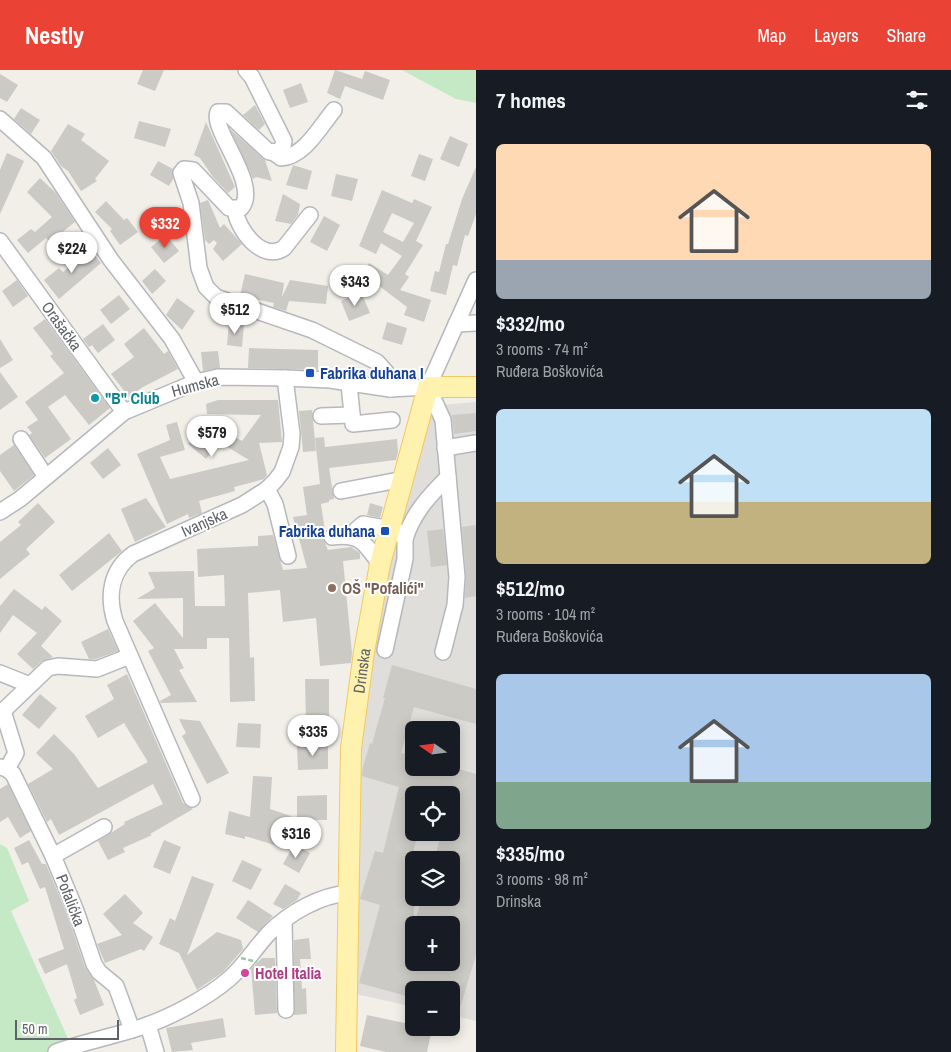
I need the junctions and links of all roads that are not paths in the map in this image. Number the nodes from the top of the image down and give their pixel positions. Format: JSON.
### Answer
{"nodes":[{"id":1,"x":246,"y":70,"type":"edge"},
{"id":2,"x":334,"y":110,"type":"dead end"},
{"id":3,"x":0,"y":119,"type":"edge"},
{"id":4,"x":274,"y":153,"type":"junction"},
{"id":5,"x":235,"y":209,"type":"junction"},
{"id":6,"x":310,"y":215,"type":"dead end"},
{"id":7,"x":0,"y":241,"type":"edge"},
{"id":8,"x":476,"y":280,"type":"edge"},
{"id":9,"x":476,"y":323,"type":"edge"},
{"id":10,"x":456,"y":324,"type":"junction"},
{"id":11,"x":285,"y":378,"type":"junction"},
{"id":12,"x":196,"y":382,"type":"junction"},
{"id":13,"x":349,"y":384,"type":"junction"},
{"id":14,"x":428,"y":387,"type":"junction"},
{"id":15,"x":476,"y":388,"type":"edge"},
{"id":16,"x":390,"y":389,"type":"junction"},
{"id":17,"x":124,"y":412,"type":"junction"},
{"id":18,"x":352,"y":415,"type":"junction"},
{"id":19,"x":321,"y":416,"type":"dead end"},
{"id":20,"x":392,"y":420,"type":"dead end"},
{"id":21,"x":21,"y":439,"type":"dead end"},
{"id":22,"x":476,"y":442,"type":"edge"},
{"id":23,"x":445,"y":448,"type":"junction"},
{"id":24,"x":46,"y":477,"type":"junction"},
{"id":25,"x":448,"y":477,"type":"junction"},
{"id":26,"x":404,"y":479,"type":"junction"},
{"id":27,"x":267,"y":489,"type":"junction"},
{"id":28,"x":341,"y":491,"type":"dead end"},
{"id":29,"x":3,"y":504,"type":"edge"},
{"id":30,"x":398,"y":534,"type":"junction"},
{"id":31,"x":332,"y":537,"type":"dead end"},
{"id":32,"x":355,"y":537,"type":"junction"},
{"id":33,"x":288,"y":556,"type":"dead end"},
{"id":34,"x":380,"y":564,"type":"junction"},
{"id":35,"x":386,"y":650,"type":"dead end"},
{"id":36,"x":443,"y":652,"type":"dead end"},
{"id":37,"x":130,"y":656,"type":"junction"},
{"id":38,"x":0,"y":673,"type":"edge"},
{"id":39,"x":30,"y":685,"type":"junction"},
{"id":40,"x":4,"y":768,"type":"edge"},
{"id":41,"x":192,"y":799,"type":"dead end"},
{"id":42,"x":104,"y":827,"type":"dead end"},
{"id":43,"x":53,"y":856,"type":"junction"},
{"id":44,"x":349,"y":893,"type":"junction"},
{"id":45,"x":284,"y":922,"type":"junction"},
{"id":46,"x":286,"y":1010,"type":"dead end"},
{"id":47,"x":148,"y":1025,"type":"junction"},
{"id":48,"x":132,"y":1030,"type":"junction"},
{"id":49,"x":56,"y":1052,"type":"edge"},
{"id":50,"x":156,"y":1052,"type":"edge"},
{"id":51,"x":346,"y":1052,"type":"edge"}],
"edges":[{"from":1,"to":4,"type":"street"},
{"from":2,"to":4,"type":"street"},
{"from":3,"to":12,"type":"street"},
{"from":4,"to":5,"type":"street"},
{"from":5,"to":6,"type":"street"},
{"from":5,"to":16,"type":"street"},
{"from":7,"to":17,"type":"street","name":"Orašačka"},
{"from":8,"to":10,"type":"street"},
{"from":9,"to":10,"type":"street"},
{"from":10,"to":14,"type":"street"},
{"from":11,"to":12,"type":"street","name":"Humska"},
{"from":11,"to":13,"type":"street","name":"Humska"},
{"from":11,"to":27,"type":"street","name":"Ivanjska"},
{"from":12,"to":17,"type":"street","name":"Humska"},
{"from":13,"to":16,"type":"street","name":"Humska"},
{"from":13,"to":18,"type":"street"},
{"from":14,"to":15,"type":"main road"},
{"from":14,"to":16,"type":"street","name":"Humska"},
{"from":14,"to":23,"type":"street"},
{"from":14,"to":26,"type":"main road","name":"Drinska"},
{"from":17,"to":24,"type":"street","name":"Humska"},
{"from":18,"to":19,"type":"street"},
{"from":18,"to":20,"type":"street"},
{"from":21,"to":24,"type":"street"},
{"from":22,"to":23,"type":"street"},
{"from":23,"to":25,"type":"street"},
{"from":24,"to":29,"type":"street","name":"Humska"},
{"from":25,"to":30,"type":"street"},
{"from":25,"to":36,"type":"street"},
{"from":26,"to":28,"type":"street"},
{"from":26,"to":30,"type":"main road","name":"Drinska"},
{"from":27,"to":33,"type":"street"},
{"from":27,"to":37,"type":"street","name":"Ivanjska"},
{"from":30,"to":32,"type":"street"},
{"from":30,"to":34,"type":"main road","name":"Drinska"},
{"from":30,"to":35,"type":"street"},
{"from":31,"to":32,"type":"street"},
{"from":32,"to":34,"type":"street"},
{"from":34,"to":44,"type":"main road","name":"Drinska"},
{"from":37,"to":39,"type":"street"},
{"from":37,"to":41,"type":"street","name":"Ivanjska"},
{"from":38,"to":39,"type":"street"},
{"from":39,"to":40,"type":"street"},
{"from":40,"to":43,"type":"street","name":"Pofalićka"},
{"from":42,"to":43,"type":"street"},
{"from":43,"to":48,"type":"street","name":"Pofalićka"},
{"from":44,"to":45,"type":"street"},
{"from":44,"to":51,"type":"main road","name":"Drinska"},
{"from":45,"to":46,"type":"street"},
{"from":45,"to":47,"type":"street"},
{"from":47,"to":48,"type":"street"},
{"from":47,"to":50,"type":"street"},
{"from":48,"to":49,"type":"street"}]}
